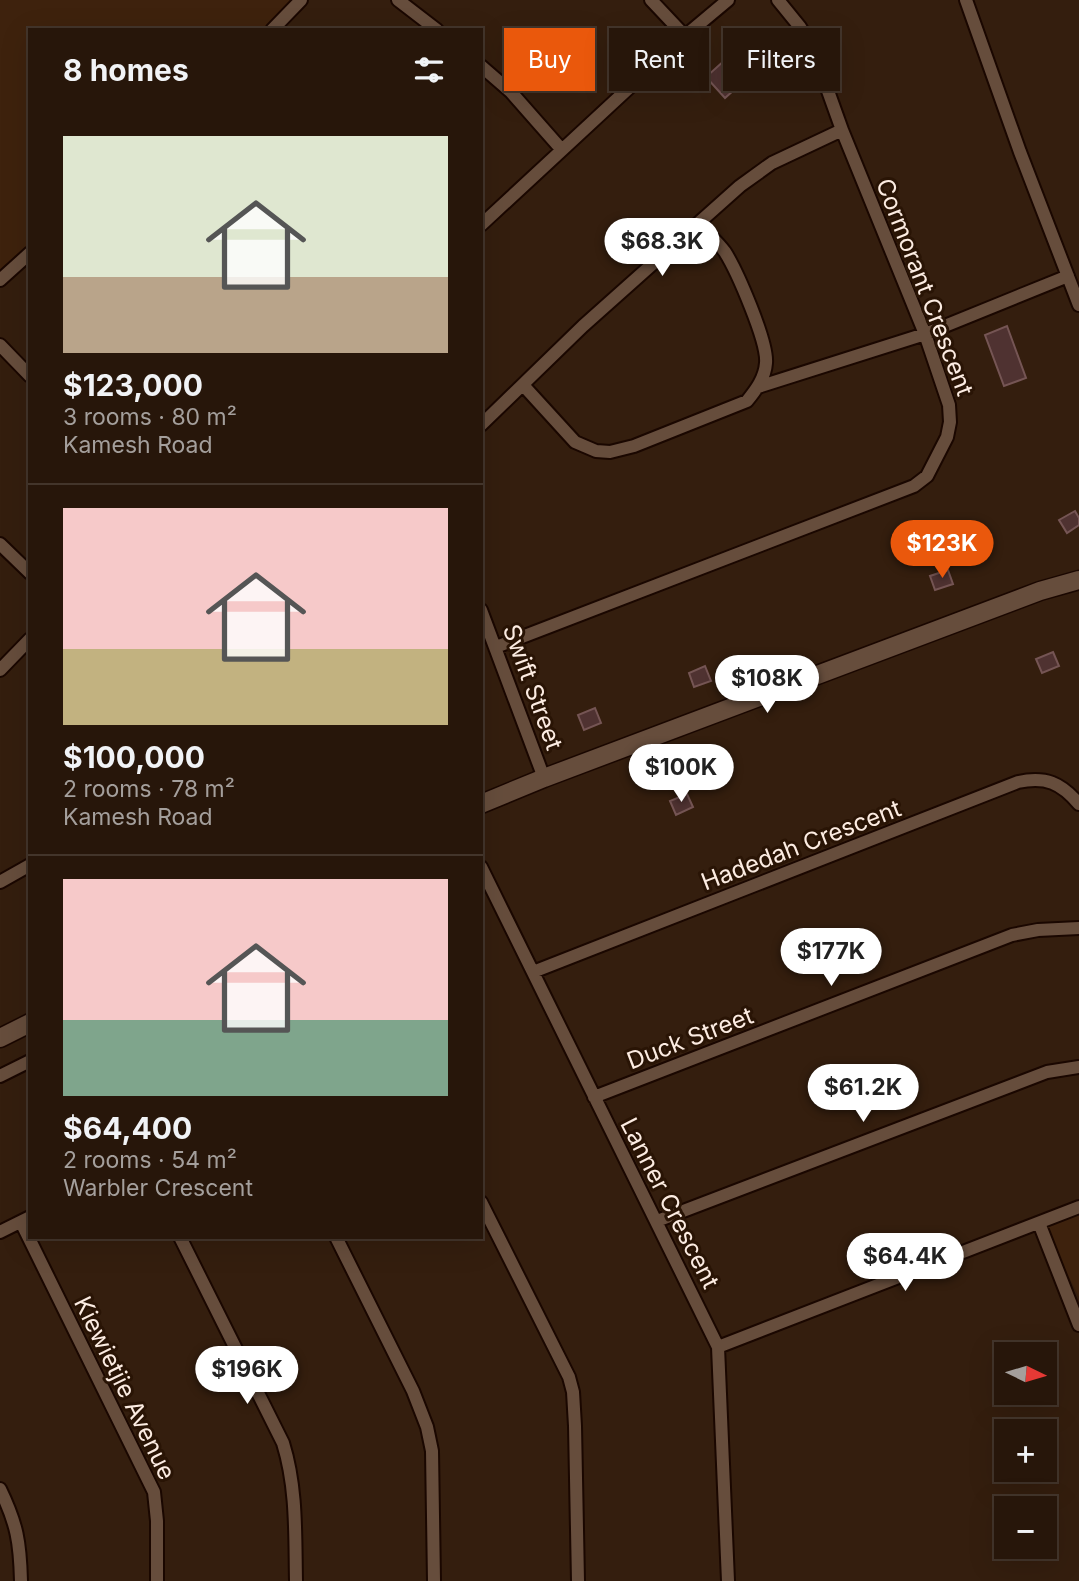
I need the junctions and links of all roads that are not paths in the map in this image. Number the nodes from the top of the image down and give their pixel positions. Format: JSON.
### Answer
{"nodes":[{"id":1,"x":301,"y":0,"type":"edge"},
{"id":2,"x":398,"y":0,"type":"edge"},
{"id":3,"x":651,"y":0,"type":"edge"},
{"id":4,"x":728,"y":0,"type":"edge"},
{"id":5,"x":778,"y":0,"type":"edge"},
{"id":6,"x":966,"y":0,"type":"edge"},
{"id":7,"x":274,"y":28,"type":"edge"},
{"id":8,"x":434,"y":28,"type":"edge"},
{"id":9,"x":677,"y":28,"type":"edge"},
{"id":10,"x":695,"y":28,"type":"edge"},
{"id":11,"x":483,"y":68,"type":"edge"},
{"id":12,"x":626,"y":91,"type":"edge"},
{"id":13,"x":842,"y":131,"type":"junction"},
{"id":14,"x":562,"y":150,"type":"junction"},
{"id":15,"x":483,"y":223,"type":"edge"},
{"id":16,"x":699,"y":224,"type":"junction"},
{"id":17,"x":28,"y":255,"type":"edge"},
{"id":18,"x":1068,"y":276,"type":"junction"},
{"id":19,"x":0,"y":280,"type":"edge"},
{"id":20,"x":1079,"y":306,"type":"edge"},
{"id":21,"x":925,"y":334,"type":"junction"},
{"id":22,"x":0,"y":345,"type":"edge"},
{"id":23,"x":28,"y":374,"type":"edge"},
{"id":24,"x":523,"y":385,"type":"junction"},
{"id":25,"x":758,"y":387,"type":"junction"},
{"id":26,"x":483,"y":423,"type":"edge"},
{"id":27,"x":0,"y":544,"type":"edge"},
{"id":28,"x":28,"y":571,"type":"edge"},
{"id":29,"x":1079,"y":580,"type":"edge"},
{"id":30,"x":483,"y":615,"type":"edge"},
{"id":31,"x":28,"y":641,"type":"edge"},
{"id":32,"x":496,"y":647,"type":"junction"},
{"id":33,"x":0,"y":670,"type":"edge"},
{"id":34,"x":544,"y":778,"type":"junction"},
{"id":35,"x":483,"y":803,"type":"edge"},
{"id":36,"x":1079,"y":804,"type":"edge"},
{"id":37,"x":28,"y":866,"type":"edge"},
{"id":38,"x":483,"y":871,"type":"edge"},
{"id":39,"x":0,"y":882,"type":"edge"},
{"id":40,"x":1079,"y":928,"type":"edge"},
{"id":41,"x":533,"y":972,"type":"junction"},
{"id":42,"x":28,"y":1024,"type":"edge"},
{"id":43,"x":0,"y":1038,"type":"edge"},
{"id":44,"x":28,"y":1062,"type":"edge"},
{"id":45,"x":1079,"y":1067,"type":"edge"},
{"id":46,"x":0,"y":1076,"type":"edge"},
{"id":47,"x":593,"y":1097,"type":"junction"},
{"id":48,"x":483,"y":1206,"type":"edge"},
{"id":49,"x":1079,"y":1207,"type":"edge"},
{"id":50,"x":25,"y":1220,"type":"edge"},
{"id":51,"x":657,"y":1221,"type":"junction"},
{"id":52,"x":1039,"y":1223,"type":"junction"},
{"id":53,"x":0,"y":1232,"type":"edge"},
{"id":54,"x":34,"y":1239,"type":"edge"},
{"id":55,"x":181,"y":1239,"type":"edge"},
{"id":56,"x":337,"y":1239,"type":"edge"},
{"id":57,"x":1079,"y":1325,"type":"edge"},
{"id":58,"x":719,"y":1347,"type":"junction"},
{"id":59,"x":0,"y":1489,"type":"edge"},
{"id":60,"x":21,"y":1581,"type":"edge"},
{"id":61,"x":157,"y":1581,"type":"edge"},
{"id":62,"x":296,"y":1581,"type":"edge"},
{"id":63,"x":434,"y":1581,"type":"edge"},
{"id":64,"x":578,"y":1581,"type":"edge"},
{"id":65,"x":728,"y":1581,"type":"edge"}],
"edges":[{"from":1,"to":7,"type":"street"},
{"from":2,"to":8,"type":"street"},
{"from":3,"to":9,"type":"street"},
{"from":4,"to":10,"type":"street"},
{"from":5,"to":13,"type":"street","name":"Cormorant Crescent"},
{"from":6,"to":18,"type":"street"},
{"from":11,"to":14,"type":"street"},
{"from":12,"to":14,"type":"street"},
{"from":13,"to":16,"type":"street"},
{"from":13,"to":21,"type":"street","name":"Cormorant Crescent"},
{"from":14,"to":15,"type":"street"},
{"from":16,"to":24,"type":"street"},
{"from":16,"to":25,"type":"street"},
{"from":17,"to":19,"type":"street"},
{"from":18,"to":20,"type":"street"},
{"from":18,"to":21,"type":"street"},
{"from":21,"to":25,"type":"street"},
{"from":21,"to":32,"type":"street","name":"Cormorant Crescent"},
{"from":22,"to":23,"type":"street"},
{"from":24,"to":25,"type":"street"},
{"from":24,"to":26,"type":"street"},
{"from":27,"to":28,"type":"street"},
{"from":29,"to":34,"type":"street"},
{"from":30,"to":32,"type":"street","name":"Swift Street"},
{"from":31,"to":33,"type":"street"},
{"from":32,"to":34,"type":"street","name":"Swift Street"},
{"from":34,"to":35,"type":"street"},
{"from":36,"to":41,"type":"street","name":"Hadedah Crescent"},
{"from":37,"to":39,"type":"street"},
{"from":38,"to":41,"type":"street","name":"Lanner Crescent"},
{"from":40,"to":47,"type":"street","name":"Duck Street"},
{"from":41,"to":47,"type":"street","name":"Lanner Crescent"},
{"from":42,"to":43,"type":"street"},
{"from":44,"to":46,"type":"street"},
{"from":45,"to":51,"type":"street"},
{"from":47,"to":51,"type":"street","name":"Lanner Crescent"},
{"from":48,"to":64,"type":"street"},
{"from":49,"to":52,"type":"street"},
{"from":50,"to":53,"type":"street"},
{"from":51,"to":58,"type":"street","name":"Lanner Crescent"},
{"from":52,"to":57,"type":"street"},
{"from":52,"to":58,"type":"street"},
{"from":54,"to":61,"type":"street","name":"Kiewietjie Avenue"},
{"from":55,"to":62,"type":"street"},
{"from":56,"to":63,"type":"street"},
{"from":58,"to":65,"type":"street","name":"Lanner Crescent"},
{"from":59,"to":60,"type":"street"}]}
